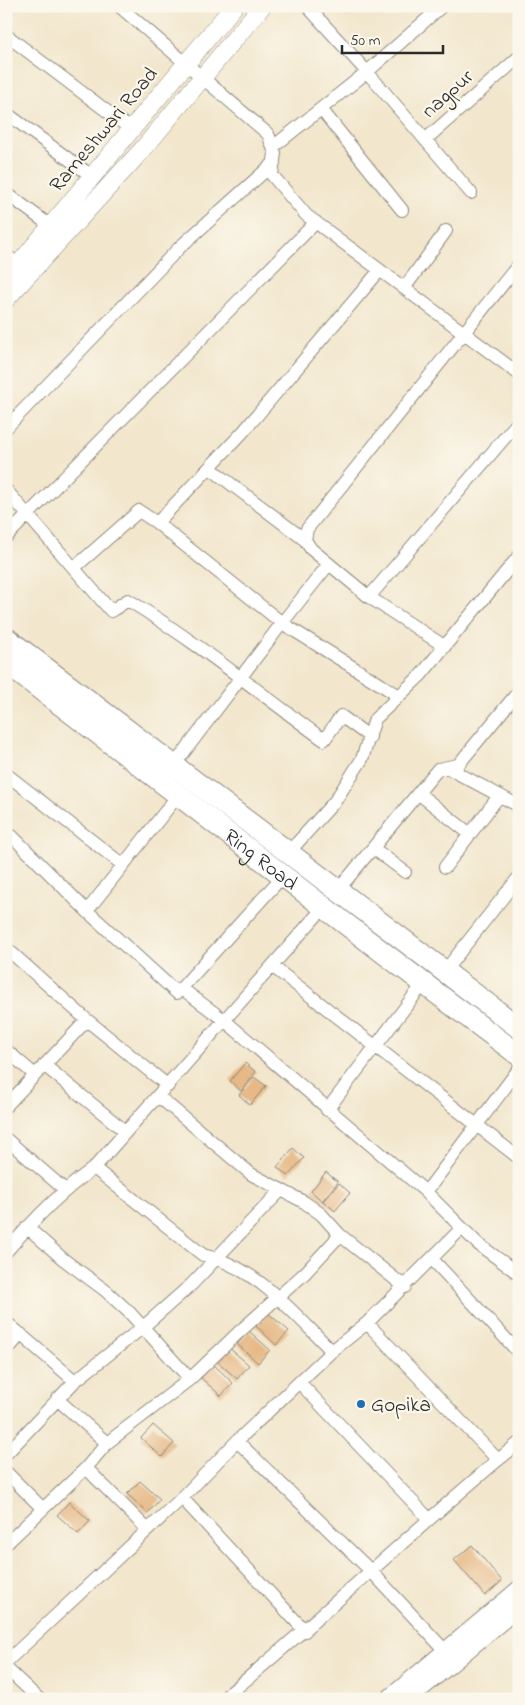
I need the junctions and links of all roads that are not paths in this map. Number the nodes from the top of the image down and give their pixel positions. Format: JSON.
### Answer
{"nodes":[{"id":1,"x":119,"y":6,"type":"edge"},
{"id":2,"x":262,"y":6,"type":"edge"},
{"id":3,"x":307,"y":6,"type":"edge"},
{"id":4,"x":442,"y":6,"type":"edge"},
{"id":5,"x":230,"y":8,"type":"edge"},
{"id":6,"x":6,"y":35,"type":"edge"},
{"id":7,"x":519,"y":57,"type":"edge"},
{"id":8,"x":186,"y":63,"type":"junction"},
{"id":9,"x":367,"y":72,"type":"junction"},
{"id":10,"x":203,"y":78,"type":"junction"},
{"id":11,"x":321,"y":109,"type":"junction"},
{"id":12,"x":6,"y":113,"type":"edge"},
{"id":13,"x":132,"y":130,"type":"junction"},
{"id":14,"x":425,"y":140,"type":"junction"},
{"id":15,"x":273,"y":147,"type":"junction"},
{"id":16,"x":274,"y":163,"type":"junction"},
{"id":17,"x":93,"y":176,"type":"junction"},
{"id":18,"x":6,"y":193,"type":"edge"},
{"id":19,"x":470,"y":193,"type":"dead end"},
{"id":20,"x":402,"y":210,"type":"dead end"},
{"id":21,"x":316,"y":222,"type":"junction"},
{"id":22,"x":57,"y":231,"type":"junction"},
{"id":23,"x":446,"y":231,"type":"dead end"},
{"id":24,"x":13,"y":260,"type":"edge"},
{"id":25,"x":519,"y":264,"type":"edge"},
{"id":26,"x":380,"y":270,"type":"junction"},
{"id":27,"x":6,"y":280,"type":"edge"},
{"id":28,"x":404,"y":287,"type":"junction"},
{"id":29,"x":6,"y":299,"type":"edge"},
{"id":30,"x":465,"y":334,"type":"junction"},
{"id":31,"x":519,"y":374,"type":"edge"},
{"id":32,"x":519,"y":421,"type":"edge"},
{"id":33,"x":6,"y":428,"type":"edge"},
{"id":34,"x":210,"y":468,"type":"junction"},
{"id":35,"x":6,"y":490,"type":"edge"},
{"id":36,"x":28,"y":515,"type":"junction"},
{"id":37,"x":157,"y":523,"type":"junction"},
{"id":38,"x":6,"y":537,"type":"edge"},
{"id":39,"x":305,"y":540,"type":"junction"},
{"id":40,"x":519,"y":556,"type":"edge"},
{"id":41,"x":329,"y":564,"type":"junction"},
{"id":42,"x":74,"y":568,"type":"junction"},
{"id":43,"x":369,"y":597,"type":"junction"},
{"id":44,"x":282,"y":623,"type":"junction"},
{"id":45,"x":6,"y":638,"type":"edge"},
{"id":46,"x":444,"y":646,"type":"junction"},
{"id":47,"x":6,"y":662,"type":"edge"},
{"id":48,"x":240,"y":678,"type":"junction"},
{"id":49,"x":519,"y":691,"type":"edge"},
{"id":50,"x":399,"y":696,"type":"junction"},
{"id":51,"x":370,"y":737,"type":"junction"},
{"id":52,"x":175,"y":764,"type":"junction"},
{"id":53,"x":448,"y":768,"type":"junction"},
{"id":54,"x":6,"y":774,"type":"edge"},
{"id":55,"x":418,"y":793,"type":"junction"},
{"id":56,"x":179,"y":794,"type":"junction"},
{"id":57,"x":499,"y":796,"type":"junction"},
{"id":58,"x":519,"y":806,"type":"edge"},
{"id":59,"x":470,"y":834,"type":"junction"},
{"id":60,"x":12,"y":836,"type":"dead end"},
{"id":61,"x":373,"y":848,"type":"junction"},
{"id":62,"x":288,"y":852,"type":"junction"},
{"id":63,"x":123,"y":865,"type":"junction"},
{"id":64,"x":445,"y":867,"type":"dead end"},
{"id":65,"x":405,"y":872,"type":"dead end"},
{"id":66,"x":282,"y":877,"type":"junction"},
{"id":67,"x":519,"y":877,"type":"edge"},
{"id":68,"x":338,"y":890,"type":"junction"},
{"id":69,"x":324,"y":907,"type":"junction"},
{"id":70,"x":87,"y":910,"type":"junction"},
{"id":71,"x":6,"y":948,"type":"edge"},
{"id":72,"x":272,"y":966,"type":"junction"},
{"id":73,"x":444,"y":972,"type":"junction"},
{"id":74,"x":423,"y":984,"type":"junction"},
{"id":75,"x":181,"y":988,"type":"junction"},
{"id":76,"x":87,"y":1020,"type":"junction"},
{"id":77,"x":224,"y":1020,"type":"junction"},
{"id":78,"x":517,"y":1022,"type":"edge"},
{"id":79,"x":375,"y":1047,"type":"junction"},
{"id":80,"x":6,"y":1050,"type":"edge"},
{"id":81,"x":519,"y":1056,"type":"edge"},
{"id":82,"x":44,"y":1065,"type":"junction"},
{"id":83,"x":519,"y":1069,"type":"edge"},
{"id":84,"x":35,"y":1075,"type":"junction"},
{"id":85,"x":168,"y":1086,"type":"junction"},
{"id":86,"x":158,"y":1096,"type":"junction"},
{"id":87,"x":6,"y":1106,"type":"edge"},
{"id":88,"x":327,"y":1110,"type":"junction"},
{"id":89,"x":477,"y":1125,"type":"junction"},
{"id":90,"x":126,"y":1132,"type":"junction"},
{"id":91,"x":6,"y":1140,"type":"edge"},
{"id":92,"x":519,"y":1158,"type":"edge"},
{"id":93,"x":94,"y":1168,"type":"junction"},
{"id":94,"x":64,"y":1189,"type":"junction"},
{"id":95,"x":281,"y":1190,"type":"junction"},
{"id":96,"x":426,"y":1192,"type":"junction"},
{"id":97,"x":27,"y":1227,"type":"junction"},
{"id":98,"x":462,"y":1228,"type":"junction"},
{"id":99,"x":340,"y":1235,"type":"junction"},
{"id":100,"x":6,"y":1252,"type":"edge"},
{"id":101,"x":219,"y":1258,"type":"junction"},
{"id":102,"x":433,"y":1260,"type":"junction"},
{"id":103,"x":519,"y":1274,"type":"edge"},
{"id":104,"x":405,"y":1287,"type":"junction"},
{"id":105,"x":277,"y":1297,"type":"junction"},
{"id":106,"x":6,"y":1322,"type":"edge"},
{"id":107,"x":367,"y":1323,"type":"junction"},
{"id":108,"x":143,"y":1327,"type":"junction"},
{"id":109,"x":21,"y":1334,"type":"junction"},
{"id":110,"x":6,"y":1351,"type":"edge"},
{"id":111,"x":332,"y":1351,"type":"junction"},
{"id":112,"x":519,"y":1353,"type":"edge"},
{"id":113,"x":190,"y":1379,"type":"junction"},
{"id":114,"x":75,"y":1381,"type":"junction"},
{"id":115,"x":299,"y":1382,"type":"junction"},
{"id":116,"x":57,"y":1399,"type":"junction"},
{"id":117,"x":237,"y":1441,"type":"junction"},
{"id":118,"x":107,"y":1443,"type":"junction"},
{"id":119,"x":519,"y":1443,"type":"edge"},
{"id":120,"x":6,"y":1454,"type":"edge"},
{"id":121,"x":498,"y":1460,"type":"junction"},
{"id":122,"x":86,"y":1468,"type":"junction"},
{"id":123,"x":6,"y":1472,"type":"edge"},
{"id":124,"x":182,"y":1498,"type":"junction"},
{"id":125,"x":43,"y":1509,"type":"junction"},
{"id":126,"x":429,"y":1519,"type":"junction"},
{"id":127,"x":148,"y":1530,"type":"junction"},
{"id":128,"x":6,"y":1544,"type":"edge"},
{"id":129,"x":372,"y":1572,"type":"junction"},
{"id":130,"x":519,"y":1589,"type":"edge"},
{"id":131,"x":519,"y":1607,"type":"edge"},
{"id":132,"x":305,"y":1631,"type":"junction"},
{"id":133,"x":450,"y":1656,"type":"junction"},
{"id":134,"x":6,"y":1662,"type":"edge"},
{"id":135,"x":6,"y":1668,"type":"edge"},
{"id":136,"x":39,"y":1699,"type":"edge"},
{"id":137,"x":223,"y":1699,"type":"edge"},
{"id":138,"x":388,"y":1699,"type":"edge"},
{"id":139,"x":409,"y":1699,"type":"edge"}],
"edges":[{"from":1,"to":8,"type":"street"},
{"from":2,"to":10,"type":"main road"},
{"from":3,"to":9,"type":"street","name":"nagpur"},
{"from":4,"to":9,"type":"street"},
{"from":5,"to":8,"type":"main road","name":"Rameshwari Road"},
{"from":6,"to":13,"type":"street"},
{"from":7,"to":14,"type":"street","name":"nagpur"},
{"from":8,"to":10,"type":"street"},
{"from":8,"to":13,"type":"main road","name":"Rameshwari Road"},
{"from":9,"to":11,"type":"street"},
{"from":9,"to":14,"type":"street","name":"nagpur"},
{"from":10,"to":15,"type":"street"},
{"from":10,"to":22,"type":"main road"},
{"from":11,"to":15,"type":"street"},
{"from":11,"to":20,"type":"street"},
{"from":12,"to":17,"type":"street"},
{"from":13,"to":17,"type":"main road","name":"Rameshwari Road"},
{"from":14,"to":19,"type":"street","name":"nagpur"},
{"from":15,"to":16,"type":"street"},
{"from":16,"to":21,"type":"street"},
{"from":16,"to":33,"type":"street"},
{"from":17,"to":22,"type":"main road","name":"Rameshwari Road"},
{"from":18,"to":22,"type":"street"},
{"from":21,"to":26,"type":"street"},
{"from":21,"to":36,"type":"street"},
{"from":22,"to":24,"type":"main road","name":"Rameshwari Road"},
{"from":22,"to":29,"type":"main road"},
{"from":23,"to":28,"type":"street"},
{"from":24,"to":27,"type":"main road","name":"Rameshwari Road"},
{"from":25,"to":30,"type":"street"},
{"from":26,"to":28,"type":"street"},
{"from":26,"to":34,"type":"street"},
{"from":28,"to":30,"type":"street"},
{"from":30,"to":31,"type":"street"},
{"from":30,"to":39,"type":"street"},
{"from":32,"to":43,"type":"street"},
{"from":34,"to":37,"type":"street"},
{"from":34,"to":39,"type":"street"},
{"from":35,"to":36,"type":"street"},
{"from":36,"to":38,"type":"street"},
{"from":36,"to":42,"type":"street"},
{"from":37,"to":42,"type":"street"},
{"from":37,"to":44,"type":"street"},
{"from":39,"to":41,"type":"street"},
{"from":40,"to":46,"type":"street"},
{"from":41,"to":43,"type":"street"},
{"from":41,"to":44,"type":"street"},
{"from":42,"to":48,"type":"street"},
{"from":43,"to":46,"type":"street"},
{"from":44,"to":48,"type":"street"},
{"from":44,"to":50,"type":"street"},
{"from":45,"to":52,"type":"highway","name":"Ring Road"},
{"from":46,"to":50,"type":"street"},
{"from":47,"to":56,"type":"highway","name":"Ring Road"},
{"from":48,"to":51,"type":"street"},
{"from":48,"to":52,"type":"street"},
{"from":49,"to":53,"type":"street"},
{"from":50,"to":51,"type":"street"},
{"from":51,"to":62,"type":"street"},
{"from":52,"to":62,"type":"highway","name":"Ring Road"},
{"from":53,"to":55,"type":"street"},
{"from":53,"to":57,"type":"street"},
{"from":54,"to":63,"type":"street"},
{"from":55,"to":59,"type":"street"},
{"from":55,"to":61,"type":"street"},
{"from":56,"to":63,"type":"street"},
{"from":56,"to":66,"type":"highway","name":"Ring Road"},
{"from":57,"to":58,"type":"street"},
{"from":57,"to":59,"type":"street"},
{"from":59,"to":64,"type":"street"},
{"from":60,"to":70,"type":"street"},
{"from":61,"to":65,"type":"street"},
{"from":61,"to":68,"type":"street"},
{"from":62,"to":68,"type":"highway","name":"Ring Road"},
{"from":63,"to":70,"type":"street"},
{"from":66,"to":69,"type":"highway","name":"Ring Road"},
{"from":66,"to":75,"type":"street"},
{"from":67,"to":73,"type":"street"},
{"from":68,"to":73,"type":"highway","name":"Ring Road"},
{"from":69,"to":72,"type":"street"},
{"from":69,"to":74,"type":"highway","name":"Ring Road"},
{"from":70,"to":75,"type":"street"},
{"from":71,"to":76,"type":"street"},
{"from":72,"to":77,"type":"street"},
{"from":72,"to":79,"type":"street"},
{"from":73,"to":78,"type":"highway","name":"Ring Road"},
{"from":74,"to":79,"type":"street"},
{"from":74,"to":81,"type":"highway","name":"Ring Road"},
{"from":75,"to":77,"type":"street"},
{"from":76,"to":82,"type":"street"},
{"from":76,"to":85,"type":"street"},
{"from":77,"to":85,"type":"street"},
{"from":77,"to":88,"type":"street"},
{"from":79,"to":88,"type":"street"},
{"from":79,"to":89,"type":"street"},
{"from":80,"to":84,"type":"street"},
{"from":82,"to":84,"type":"street"},
{"from":82,"to":90,"type":"street"},
{"from":83,"to":89,"type":"street"},
{"from":84,"to":87,"type":"street"},
{"from":85,"to":86,"type":"street"},
{"from":86,"to":90,"type":"street"},
{"from":86,"to":95,"type":"street"},
{"from":88,"to":96,"type":"street"},
{"from":89,"to":92,"type":"street"},
{"from":89,"to":96,"type":"street"},
{"from":90,"to":93,"type":"street"},
{"from":91,"to":94,"type":"street"},
{"from":93,"to":94,"type":"street"},
{"from":93,"to":101,"type":"street"},
{"from":94,"to":97,"type":"street"},
{"from":95,"to":99,"type":"street"},
{"from":95,"to":101,"type":"street"},
{"from":96,"to":98,"type":"street"},
{"from":97,"to":100,"type":"street"},
{"from":97,"to":108,"type":"street"},
{"from":98,"to":102,"type":"street"},
{"from":98,"to":103,"type":"street"},
{"from":99,"to":104,"type":"street"},
{"from":99,"to":105,"type":"street"},
{"from":101,"to":105,"type":"street"},
{"from":101,"to":108,"type":"street"},
{"from":102,"to":104,"type":"street"},
{"from":102,"to":112,"type":"street"},
{"from":104,"to":107,"type":"street"},
{"from":105,"to":111,"type":"street"},
{"from":105,"to":113,"type":"street"},
{"from":106,"to":109,"type":"street"},
{"from":107,"to":111,"type":"street"},
{"from":107,"to":121,"type":"street"},
{"from":108,"to":113,"type":"street"},
{"from":108,"to":114,"type":"street"},
{"from":109,"to":110,"type":"street"},
{"from":109,"to":114,"type":"street"},
{"from":111,"to":115,"type":"street"},
{"from":113,"to":118,"type":"street"},
{"from":114,"to":116,"type":"street"},
{"from":115,"to":117,"type":"street"},
{"from":115,"to":126,"type":"street"},
{"from":116,"to":118,"type":"street"},
{"from":116,"to":120,"type":"street"},
{"from":117,"to":124,"type":"street"},
{"from":117,"to":129,"type":"street"},
{"from":118,"to":122,"type":"street"},
{"from":119,"to":121,"type":"street"},
{"from":121,"to":126,"type":"street"},
{"from":122,"to":125,"type":"street"},
{"from":122,"to":127,"type":"street"},
{"from":123,"to":125,"type":"street"},
{"from":124,"to":127,"type":"street"},
{"from":124,"to":132,"type":"street"},
{"from":125,"to":128,"type":"street"},
{"from":126,"to":129,"type":"street"},
{"from":127,"to":134,"type":"street"},
{"from":129,"to":132,"type":"street"},
{"from":129,"to":133,"type":"street"},
{"from":130,"to":133,"type":"street"},
{"from":131,"to":133,"type":"street"},
{"from":132,"to":137,"type":"street"},
{"from":133,"to":138,"type":"street"},
{"from":133,"to":139,"type":"street"},
{"from":135,"to":136,"type":"street"}]}
